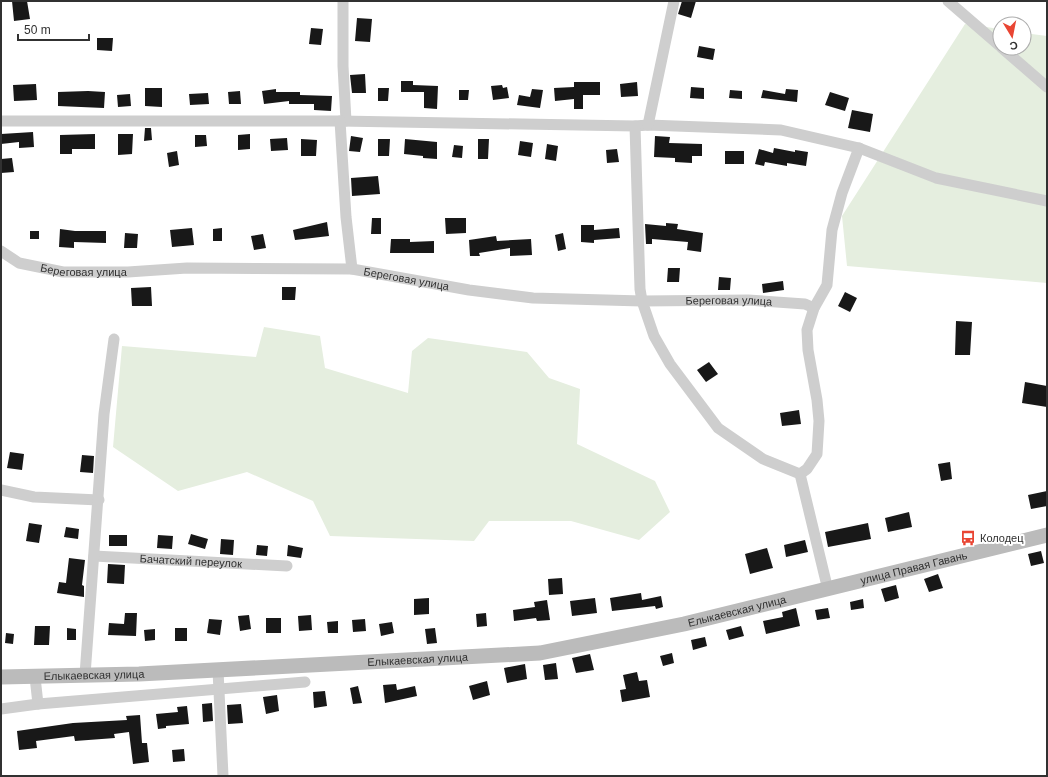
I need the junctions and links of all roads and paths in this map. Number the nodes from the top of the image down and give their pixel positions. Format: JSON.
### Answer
{"nodes":[{"id":1,"x":344,"y":1,"type":"edge"},
{"id":2,"x":674,"y":1,"type":"edge"},
{"id":3,"x":948,"y":1,"type":"edge"},
{"id":4,"x":992,"y":39,"type":"edge"},
{"id":5,"x":1011,"y":56,"type":"edge"},
{"id":6,"x":1047,"y":87,"type":"edge"},
{"id":7,"x":1,"y":121,"type":"edge"},
{"id":8,"x":343,"y":121,"type":"junction"},
{"id":9,"x":648,"y":125,"type":"junction"},
{"id":10,"x":635,"y":126,"type":"junction"},
{"id":11,"x":859,"y":148,"type":"junction"},
{"id":12,"x":1047,"y":201,"type":"edge"},
{"id":13,"x":1,"y":251,"type":"edge"},
{"id":14,"x":352,"y":269,"type":"junction"},
{"id":15,"x":642,"y":301,"type":"junction"},
{"id":16,"x":814,"y":308,"type":"junction"},
{"id":17,"x":114,"y":339,"type":"dead end"},
{"id":18,"x":800,"y":474,"type":"junction"},
{"id":19,"x":1,"y":490,"type":"edge"},
{"id":20,"x":99,"y":500,"type":"junction"},
{"id":21,"x":1047,"y":535,"type":"edge"},
{"id":22,"x":94,"y":556,"type":"junction"},
{"id":23,"x":287,"y":566,"type":"dead end"},
{"id":24,"x":828,"y":590,"type":"junction"},
{"id":25,"x":218,"y":670,"type":"junction"},
{"id":26,"x":85,"y":675,"type":"junction"},
{"id":27,"x":1,"y":677,"type":"edge"},
{"id":28,"x":35,"y":677,"type":"junction"},
{"id":29,"x":305,"y":682,"type":"dead end"},
{"id":30,"x":218,"y":688,"type":"junction"},
{"id":31,"x":38,"y":704,"type":"junction"},
{"id":32,"x":1,"y":709,"type":"edge"},
{"id":33,"x":222,"y":776,"type":"edge"}],
"edges":[{"from":1,"to":8,"type":"street"},
{"from":2,"to":9,"type":"street"},
{"from":3,"to":4,"type":"street"},
{"from":5,"to":6,"type":"street"},
{"from":7,"to":8,"type":"street"},
{"from":8,"to":10,"type":"street"},
{"from":8,"to":14,"type":"street"},
{"from":9,"to":10,"type":"street"},
{"from":9,"to":11,"type":"street"},
{"from":10,"to":15,"type":"street"},
{"from":11,"to":12,"type":"street"},
{"from":11,"to":16,"type":"street"},
{"from":13,"to":14,"type":"street","name":"Береговая улица"},
{"from":14,"to":15,"type":"street","name":"Береговая улица"},
{"from":15,"to":16,"type":"street","name":"Береговая улица"},
{"from":15,"to":18,"type":"street"},
{"from":16,"to":18,"type":"street"},
{"from":17,"to":20,"type":"street"},
{"from":18,"to":24,"type":"street"},
{"from":19,"to":20,"type":"street"},
{"from":20,"to":22,"type":"street"},
{"from":21,"to":24,"type":"street","name":"улица Правая Гавань"},
{"from":22,"to":23,"type":"street","name":"Бачатский переулок"},
{"from":22,"to":26,"type":"street"},
{"from":24,"to":25,"type":"street","name":"Елыкаевская улица"},
{"from":25,"to":26,"type":"street","name":"Елыкаевская улица"},
{"from":25,"to":30,"type":"street"},
{"from":26,"to":28,"type":"street","name":"Елыкаевская улица"},
{"from":27,"to":28,"type":"street","name":"Елыкаевская улица"},
{"from":28,"to":31,"type":"street"},
{"from":29,"to":30,"type":"street"},
{"from":30,"to":31,"type":"street"},
{"from":30,"to":33,"type":"street"},
{"from":31,"to":32,"type":"street"}]}
